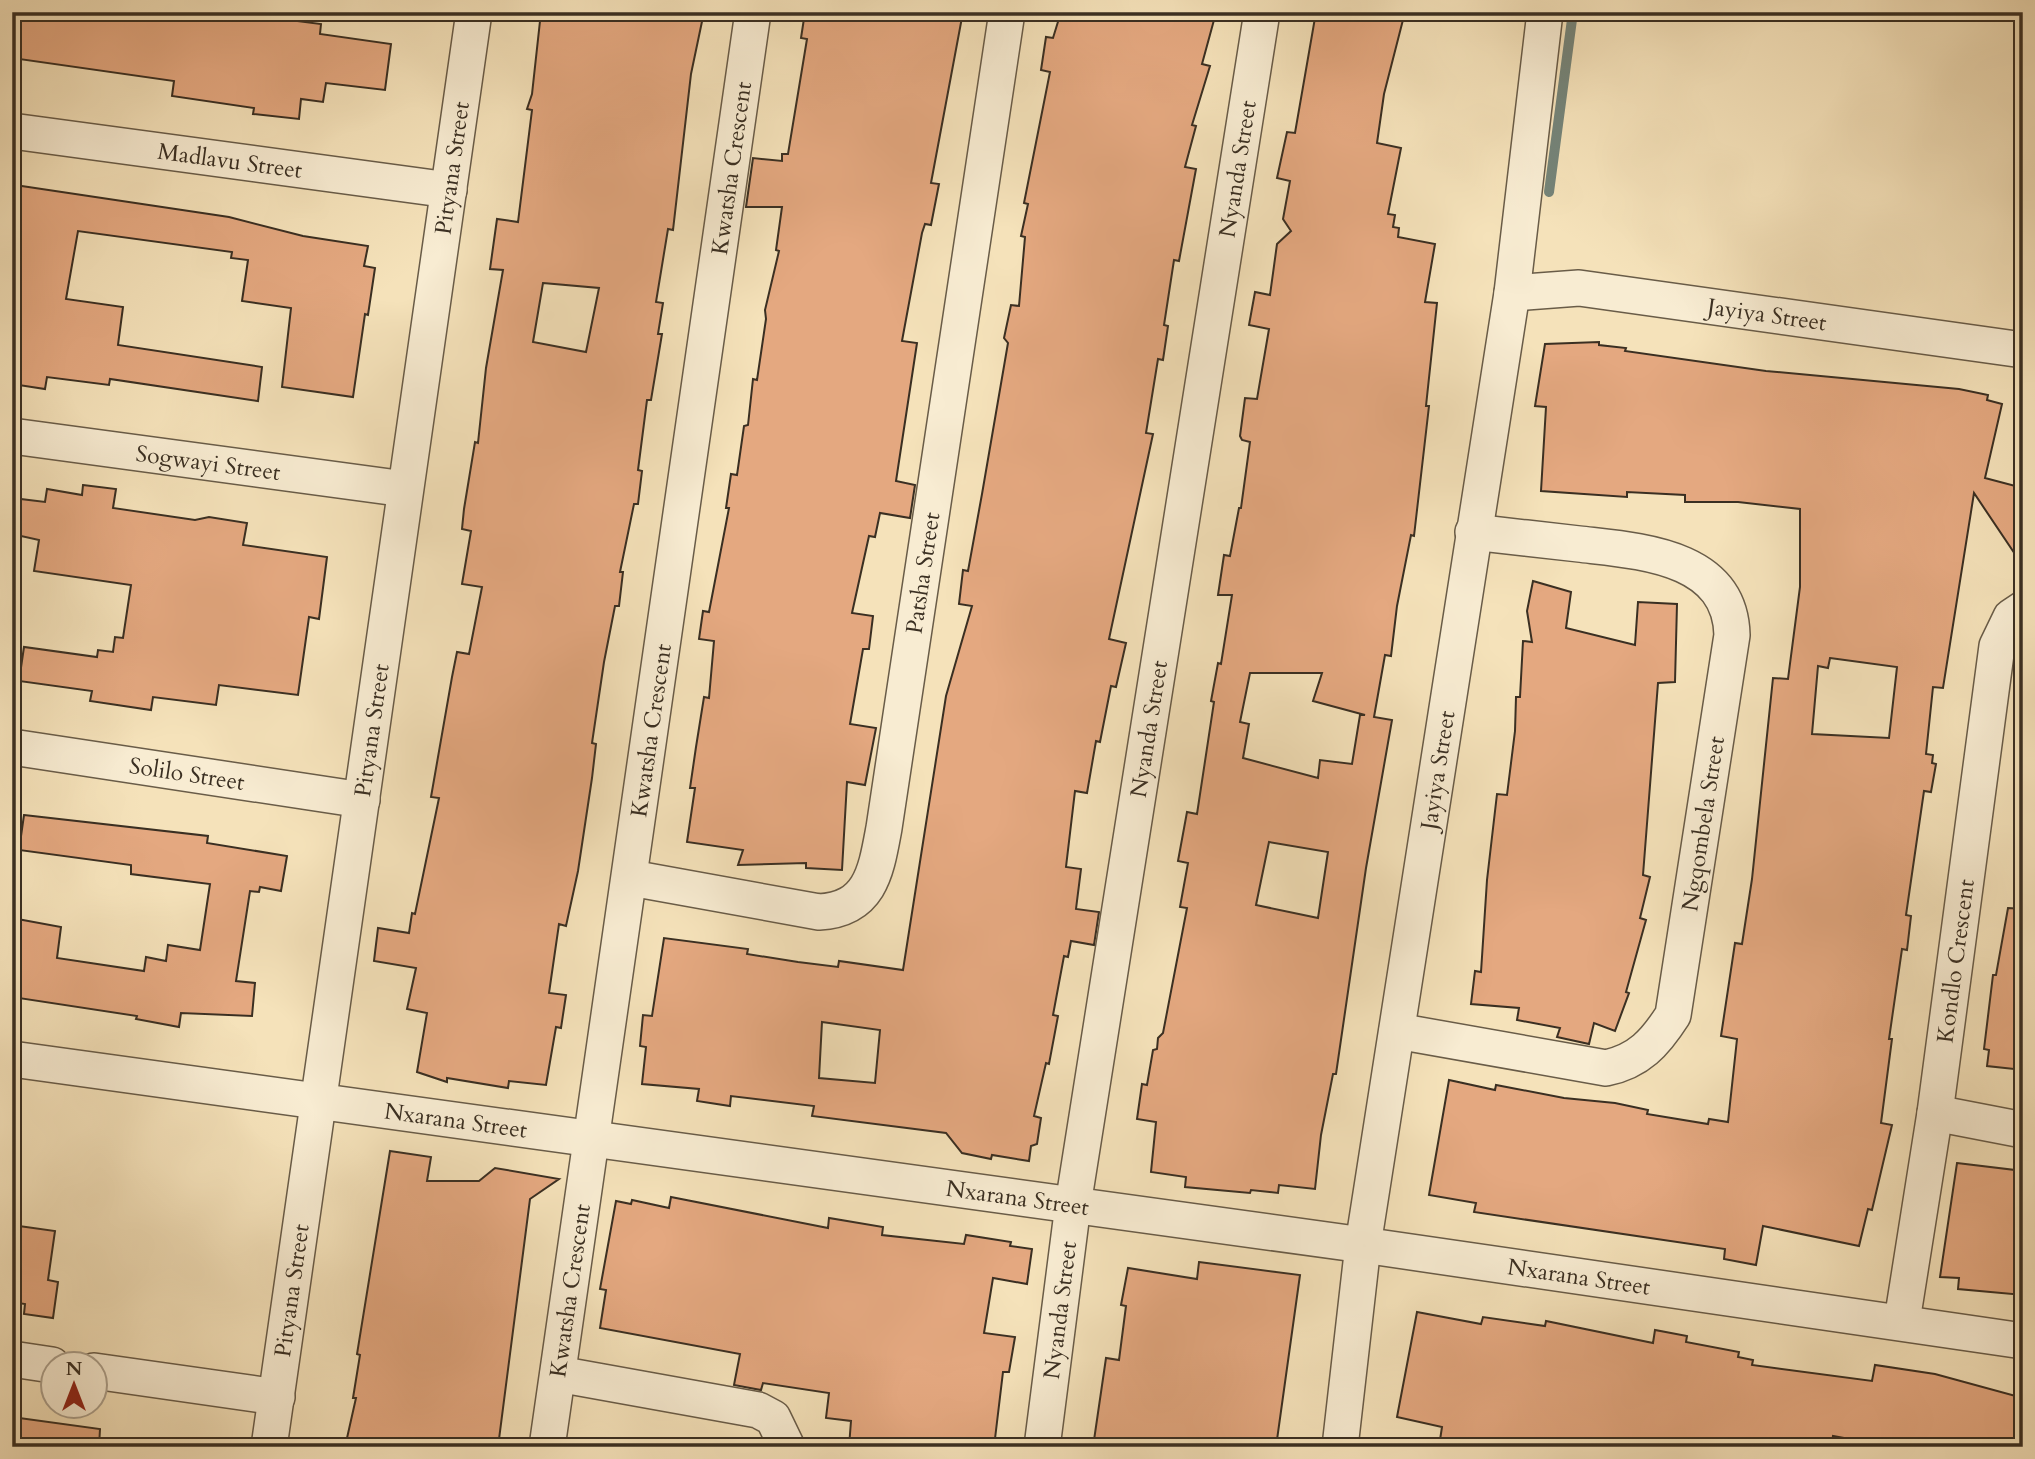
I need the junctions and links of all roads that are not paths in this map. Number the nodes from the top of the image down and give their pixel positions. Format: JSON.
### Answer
{"nodes":[{"id":1,"x":474,"y":12,"type":"edge"},
{"id":2,"x":753,"y":12,"type":"edge"},
{"id":3,"x":1007,"y":12,"type":"edge"},
{"id":4,"x":1262,"y":12,"type":"edge"},
{"id":5,"x":1545,"y":12,"type":"edge"},
{"id":6,"x":12,"y":131,"type":"edge"},
{"id":7,"x":449,"y":190,"type":"junction"},
{"id":8,"x":1512,"y":293,"type":"junction"},
{"id":9,"x":2023,"y":350,"type":"edge"},
{"id":10,"x":12,"y":436,"type":"edge"},
{"id":11,"x":405,"y":489,"type":"junction"},
{"id":12,"x":1473,"y":531,"type":"junction"},
{"id":13,"x":2023,"y":608,"type":"edge"},
{"id":14,"x":12,"y":747,"type":"edge"},
{"id":15,"x":362,"y":800,"type":"junction"},
{"id":16,"x":631,"y":878,"type":"junction"},
{"id":17,"x":1397,"y":1031,"type":"junction"},
{"id":18,"x":12,"y":1059,"type":"edge"},
{"id":19,"x":319,"y":1103,"type":"junction"},
{"id":20,"x":1935,"y":1113,"type":"junction"},
{"id":21,"x":2023,"y":1129,"type":"edge"},
{"id":22,"x":590,"y":1139,"type":"junction"},
{"id":23,"x":1073,"y":1205,"type":"junction"},
{"id":24,"x":1363,"y":1245,"type":"junction"},
{"id":25,"x":1902,"y":1321,"type":"junction"},
{"id":26,"x":2023,"y":1341,"type":"edge"},
{"id":27,"x":12,"y":1359,"type":"edge"},
{"id":28,"x":38,"y":1363,"type":"edge"},
{"id":29,"x":108,"y":1373,"type":"edge"},
{"id":30,"x":558,"y":1374,"type":"junction"},
{"id":31,"x":277,"y":1397,"type":"junction"},
{"id":32,"x":270,"y":1447,"type":"edge"},
{"id":33,"x":547,"y":1447,"type":"edge"},
{"id":34,"x":787,"y":1447,"type":"edge"},
{"id":35,"x":1042,"y":1447,"type":"edge"},
{"id":36,"x":1340,"y":1447,"type":"edge"}],
"edges":[{"from":1,"to":7,"type":"street","name":"Pityana Street"},
{"from":2,"to":16,"type":"street","name":"Kwatsha Crescent"},
{"from":3,"to":16,"type":"street","name":"Patsha Street"},
{"from":4,"to":23,"type":"street","name":"Nyanda Street"},
{"from":5,"to":8,"type":"street","name":"Jayiya Street"},
{"from":6,"to":7,"type":"street","name":"Madlavu Street"},
{"from":7,"to":11,"type":"street","name":"Pityana Street"},
{"from":8,"to":9,"type":"street","name":"Jayiya Street"},
{"from":8,"to":12,"type":"street","name":"Jayiya Street"},
{"from":10,"to":11,"type":"street","name":"Sogwayi Street"},
{"from":11,"to":15,"type":"street","name":"Pityana Street"},
{"from":12,"to":17,"type":"street","name":"Jayiya Street"},
{"from":12,"to":17,"type":"street","name":"Ngqombela Street"},
{"from":13,"to":20,"type":"street","name":"Kondlo Crescent"},
{"from":14,"to":15,"type":"street","name":"Solilo Street"},
{"from":15,"to":19,"type":"street","name":"Pityana Street"},
{"from":16,"to":22,"type":"street","name":"Kwatsha Crescent"},
{"from":17,"to":24,"type":"street","name":"Jayiya Street"},
{"from":18,"to":19,"type":"street","name":"Nxarana Street"},
{"from":19,"to":22,"type":"street","name":"Nxarana Street"},
{"from":19,"to":31,"type":"street","name":"Pityana Street"},
{"from":20,"to":21,"type":"street"},
{"from":20,"to":25,"type":"street","name":"Kondlo Crescent"},
{"from":22,"to":23,"type":"street","name":"Nxarana Street"},
{"from":22,"to":30,"type":"street","name":"Kwatsha Crescent"},
{"from":23,"to":24,"type":"street","name":"Nxarana Street"},
{"from":23,"to":35,"type":"street","name":"Nyanda Street"},
{"from":24,"to":25,"type":"street","name":"Nxarana Street"},
{"from":24,"to":36,"type":"street","name":"Jayiya Street"},
{"from":25,"to":26,"type":"street","name":"Nxarana Street"},
{"from":27,"to":28,"type":"street"},
{"from":29,"to":31,"type":"street"},
{"from":30,"to":33,"type":"street","name":"Kwatsha Crescent"},
{"from":30,"to":34,"type":"street"},
{"from":31,"to":32,"type":"street","name":"Pityana Street"}]}
